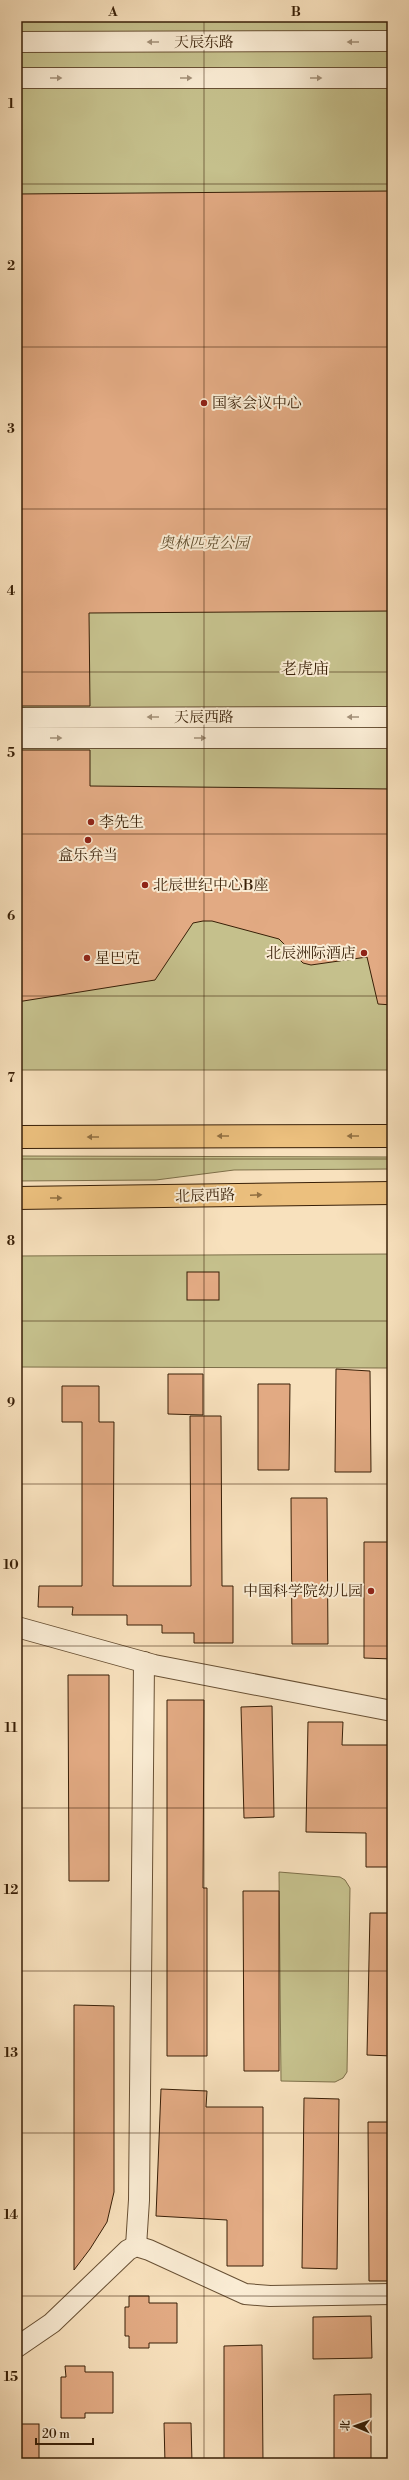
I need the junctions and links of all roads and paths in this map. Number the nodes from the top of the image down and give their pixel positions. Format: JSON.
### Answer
{"nodes":[{"id":1,"x":17,"y":42,"type":"edge"},
{"id":2,"x":392,"y":42,"type":"edge"},
{"id":3,"x":17,"y":78,"type":"edge"},
{"id":4,"x":392,"y":78,"type":"edge"},
{"id":5,"x":392,"y":717,"type":"edge"},
{"id":6,"x":17,"y":718,"type":"edge"},
{"id":7,"x":17,"y":738,"type":"edge"},
{"id":8,"x":392,"y":738,"type":"edge"},
{"id":9,"x":392,"y":1136,"type":"edge"},
{"id":10,"x":17,"y":1137,"type":"edge"},
{"id":11,"x":392,"y":1193,"type":"edge"},
{"id":12,"x":17,"y":1198,"type":"edge"},
{"id":13,"x":17,"y":1627,"type":"edge"},
{"id":14,"x":144,"y":1662,"type":"junction"},
{"id":15,"x":392,"y":1711,"type":"edge"},
{"id":16,"x":136,"y":2246,"type":"junction"},
{"id":17,"x":392,"y":2294,"type":"edge"},
{"id":18,"x":17,"y":2347,"type":"edge"}],
"edges":[{"from":2,"to":1,"type":"street","name":"天辰东路","one_way":true},
{"from":3,"to":4,"type":"street","one_way":true},
{"from":5,"to":6,"type":"street","name":"天辰西路","one_way":true},
{"from":7,"to":8,"type":"street","name":"天辰西路","one_way":true},
{"from":9,"to":10,"type":"main road","one_way":true},
{"from":12,"to":11,"type":"main road","name":"北辰西路","one_way":true},
{"from":13,"to":14,"type":"street"},
{"from":14,"to":15,"type":"street"},
{"from":14,"to":16,"type":"street"},
{"from":16,"to":17,"type":"street"},
{"from":16,"to":18,"type":"street"}]}
